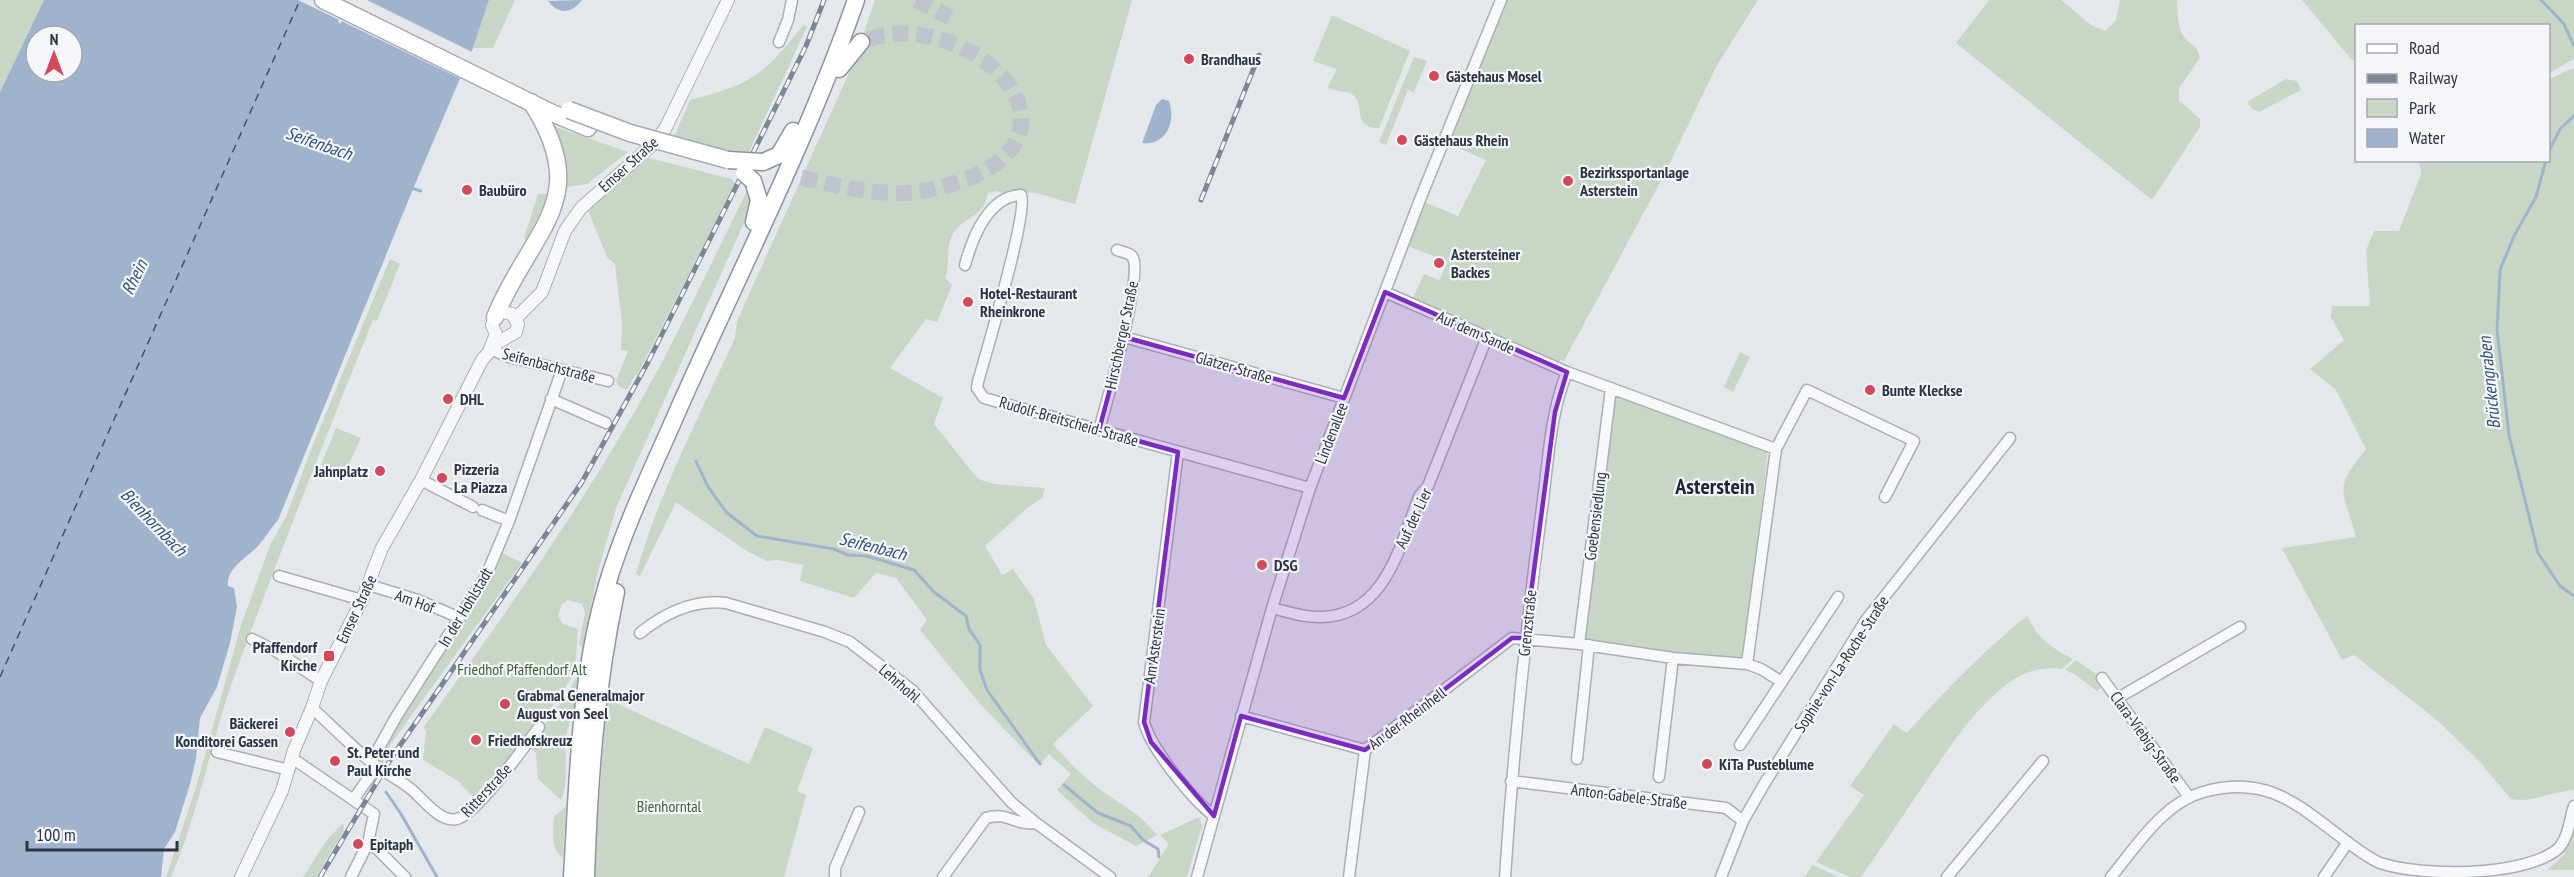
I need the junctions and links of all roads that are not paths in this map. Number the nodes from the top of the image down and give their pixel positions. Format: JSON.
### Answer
{"nodes":[{"id":1,"x":323,"y":0,"type":"edge"},
{"id":2,"x":342,"y":0,"type":"edge"},
{"id":3,"x":729,"y":0,"type":"edge"},
{"id":4,"x":792,"y":0,"type":"edge"},
{"id":5,"x":846,"y":0,"type":"edge"},
{"id":6,"x":856,"y":0,"type":"edge"},
{"id":7,"x":865,"y":0,"type":"edge"},
{"id":8,"x":1501,"y":0,"type":"edge"},
{"id":9,"x":779,"y":42,"type":"dead end"},
{"id":10,"x":861,"y":42,"type":"tunnel mouth"},
{"id":11,"x":839,"y":69,"type":"junction"},
{"id":12,"x":502,"y":83,"type":"junction"},
{"id":13,"x":530,"y":102,"type":"junction"},
{"id":14,"x":755,"y":172,"type":"junction"},
{"id":15,"x":777,"y":175,"type":"tunnel mouth"},
{"id":16,"x":1117,"y":250,"type":"dead end"},
{"id":17,"x":965,"y":265,"type":"dead end"},
{"id":18,"x":1385,"y":292,"type":"junction"},
{"id":19,"x":495,"y":316,"type":"junction"},
{"id":20,"x":516,"y":318,"type":"junction"},
{"id":21,"x":500,"y":336,"type":"junction"},
{"id":22,"x":1124,"y":337,"type":"junction"},
{"id":23,"x":1487,"y":337,"type":"junction"},
{"id":24,"x":490,"y":349,"type":"junction"},
{"id":25,"x":562,"y":370,"type":"junction"},
{"id":26,"x":1567,"y":372,"type":"junction"},
{"id":27,"x":608,"y":381,"type":"dead end"},
{"id":28,"x":1611,"y":388,"type":"junction"},
{"id":29,"x":1344,"y":398,"type":"junction"},
{"id":30,"x":551,"y":399,"type":"junction"},
{"id":31,"x":606,"y":423,"type":"dead end"},
{"id":32,"x":1099,"y":430,"type":"junction"},
{"id":33,"x":2010,"y":438,"type":"dead end"},
{"id":34,"x":1776,"y":449,"type":"junction"},
{"id":35,"x":1178,"y":452,"type":"junction"},
{"id":36,"x":421,"y":480,"type":"junction"},
{"id":37,"x":1310,"y":488,"type":"junction"},
{"id":38,"x":1885,"y":497,"type":"dead end"},
{"id":39,"x":509,"y":521,"type":"junction"},
{"id":40,"x":279,"y":576,"type":"dead end"},
{"id":41,"x":369,"y":585,"type":"junction"},
{"id":42,"x":1838,"y":597,"type":"dead end"},
{"id":43,"x":362,"y":600,"type":"junction"},
{"id":44,"x":1272,"y":608,"type":"junction"},
{"id":45,"x":460,"y":618,"type":"junction"},
{"id":46,"x":597,"y":624,"type":"junction"},
{"id":47,"x":2240,"y":627,"type":"dead end"},
{"id":48,"x":640,"y":633,"type":"dead end"},
{"id":49,"x":1525,"y":638,"type":"junction"},
{"id":50,"x":252,"y":639,"type":"dead end"},
{"id":51,"x":1584,"y":645,"type":"junction"},
{"id":52,"x":1673,"y":658,"type":"junction"},
{"id":53,"x":1747,"y":664,"type":"junction"},
{"id":54,"x":2102,"y":678,"type":"dead end"},
{"id":55,"x":321,"y":681,"type":"junction"},
{"id":56,"x":1782,"y":682,"type":"junction"},
{"id":57,"x":2118,"y":698,"type":"junction"},
{"id":58,"x":312,"y":708,"type":"junction"},
{"id":59,"x":1241,"y":716,"type":"junction"},
{"id":60,"x":539,"y":728,"type":"dead end"},
{"id":61,"x":1740,"y":746,"type":"dead end"},
{"id":62,"x":1365,"y":750,"type":"junction"},
{"id":63,"x":217,"y":752,"type":"dead end"},
{"id":64,"x":1577,"y":759,"type":"dead end"},
{"id":65,"x":2043,"y":761,"type":"dead end"},
{"id":66,"x":371,"y":762,"type":"junction"},
{"id":67,"x":290,"y":764,"type":"junction"},
{"id":68,"x":1659,"y":777,"type":"dead end"},
{"id":69,"x":1511,"y":781,"type":"junction"},
{"id":70,"x":2189,"y":797,"type":"junction"},
{"id":71,"x":353,"y":800,"type":"junction"},
{"id":72,"x":2574,"y":806,"type":"edge"},
{"id":73,"x":859,"y":812,"type":"dead end"},
{"id":74,"x":1214,"y":816,"type":"junction"},
{"id":75,"x":1743,"y":821,"type":"junction"},
{"id":76,"x":1036,"y":823,"type":"junction"},
{"id":77,"x":2348,"y":842,"type":"junction"},
{"id":78,"x":368,"y":843,"type":"junction"},
{"id":79,"x":573,"y":873,"type":"edge"},
{"id":80,"x":2495,"y":876,"type":"edge"},
{"id":81,"x":241,"y":877,"type":"edge"},
{"id":82,"x":351,"y":877,"type":"edge"},
{"id":83,"x":405,"y":877,"type":"edge"},
{"id":84,"x":835,"y":877,"type":"edge"},
{"id":85,"x":943,"y":877,"type":"edge"},
{"id":86,"x":1110,"y":877,"type":"edge"},
{"id":87,"x":1197,"y":877,"type":"edge"},
{"id":88,"x":1349,"y":877,"type":"edge"},
{"id":89,"x":1505,"y":877,"type":"edge"},
{"id":90,"x":1721,"y":877,"type":"edge"},
{"id":91,"x":1947,"y":877,"type":"edge"},
{"id":92,"x":2111,"y":877,"type":"edge"},
{"id":93,"x":2324,"y":877,"type":"edge"}],
"edges":[{"from":1,"to":12,"type":"main road"},
{"from":2,"to":12,"type":"main road"},
{"from":3,"to":20,"type":"street","name":"Emser Straße"},
{"from":4,"to":9,"type":"street"},
{"from":5,"to":14,"type":"main road"},
{"from":6,"to":46,"type":"main road"},
{"from":7,"to":11,"type":"main road"},
{"from":8,"to":18,"type":"street","name":"Lindenallee"},
{"from":10,"to":11,"type":"main road"},
{"from":11,"to":79,"type":"main road"},
{"from":12,"to":13,"type":"main road"},
{"from":12,"to":14,"type":"main road","bridge":true},
{"from":13,"to":14,"type":"main road"},
{"from":13,"to":19,"type":"main road"},
{"from":14,"to":15,"type":"main road"},
{"from":14,"to":46,"type":"main road"},
{"from":16,"to":22,"type":"street","name":"Hirschberger Straße"},
{"from":17,"to":32,"type":"street","name":"Rudolf-Breitscheid-Straße"},
{"from":18,"to":23,"type":"street","name":"Auf dem Sande"},
{"from":18,"to":29,"type":"street","name":"Lindenallee"},
{"from":19,"to":20,"type":"street"},
{"from":19,"to":21,"type":"street","name":"Emser Straße"},
{"from":20,"to":21,"type":"street","name":"Emser Straße"},
{"from":21,"to":24,"type":"street","name":"Emser Straße"},
{"from":22,"to":29,"type":"street","name":"Glatzer Straße"},
{"from":22,"to":32,"type":"street","name":"Hirschberger Straße"},
{"from":23,"to":26,"type":"street","name":"Auf dem Sande"},
{"from":23,"to":44,"type":"street","name":"Auf der Lier"},
{"from":24,"to":25,"type":"street","name":"Seifenbachstraße"},
{"from":24,"to":36,"type":"street","name":"Emser Straße"},
{"from":25,"to":27,"type":"street","name":"Seifenbachstraße"},
{"from":25,"to":30,"type":"street","name":"In der Hohlstadt"},
{"from":26,"to":28,"type":"street"},
{"from":26,"to":49,"type":"street","name":"Grenzstraße"},
{"from":28,"to":34,"type":"street"},
{"from":28,"to":51,"type":"street","name":"Goebensiedlung"},
{"from":29,"to":37,"type":"street","name":"Lindenallee"},
{"from":30,"to":31,"type":"street"},
{"from":30,"to":39,"type":"street","name":"In der Hohlstadt"},
{"from":32,"to":35,"type":"street","name":"Rudolf-Breitscheid-Straße"},
{"from":33,"to":75,"type":"street","name":"Sophie-von-La-Roche-Straße"},
{"from":34,"to":38,"type":"street"},
{"from":34,"to":53,"type":"street"},
{"from":35,"to":37,"type":"street","name":"Rudolf-Breitscheid-Straße"},
{"from":35,"to":74,"type":"street","name":"Am Asterstein"},
{"from":36,"to":39,"type":"street"},
{"from":36,"to":41,"type":"street","name":"Emser Straße"},
{"from":37,"to":44,"type":"street","name":"Lindenallee"},
{"from":39,"to":45,"type":"street","name":"In der Hohlstadt"},
{"from":40,"to":43,"type":"street"},
{"from":41,"to":43,"type":"street","name":"Emser Straße"},
{"from":41,"to":45,"type":"street","name":"Am Hof"},
{"from":42,"to":56,"type":"street"},
{"from":43,"to":55,"type":"street","name":"Emser Straße"},
{"from":44,"to":59,"type":"street","name":"Lindenallee"},
{"from":45,"to":66,"type":"street","name":"In der Hohlstadt"},
{"from":46,"to":79,"type":"main road"},
{"from":47,"to":57,"type":"street"},
{"from":48,"to":76,"type":"street","name":"Lehrhohl"},
{"from":49,"to":51,"type":"street"},
{"from":49,"to":62,"type":"street","name":"An der Rheinhell"},
{"from":49,"to":69,"type":"street","name":"Grenzstraße"},
{"from":50,"to":55,"type":"street"},
{"from":51,"to":52,"type":"street"},
{"from":51,"to":64,"type":"street","name":"Goebensiedlung"},
{"from":52,"to":53,"type":"street"},
{"from":52,"to":68,"type":"street","name":"Anton-Gabele-Straße"},
{"from":53,"to":56,"type":"street"},
{"from":54,"to":57,"type":"street","name":"Clara-Viebig-Straße"},
{"from":55,"to":58,"type":"street","name":"Emser Straße"},
{"from":56,"to":61,"type":"street"},
{"from":57,"to":70,"type":"street","name":"Clara-Viebig-Straße"},
{"from":58,"to":66,"type":"street","name":"Ritterstraße"},
{"from":58,"to":67,"type":"street","name":"Emser Straße"},
{"from":59,"to":62,"type":"street","name":"An der Rheinhell"},
{"from":59,"to":74,"type":"street","name":"Lindenallee"},
{"from":60,"to":66,"type":"street","name":"Ritterstraße"},
{"from":62,"to":88,"type":"street"},
{"from":63,"to":67,"type":"street"},
{"from":65,"to":91,"type":"street"},
{"from":66,"to":71,"type":"street","name":"In der Hohlstadt"},
{"from":67,"to":71,"type":"street"},
{"from":67,"to":81,"type":"street","name":"Emser Straße"},
{"from":69,"to":75,"type":"street","name":"Anton-Gabele-Straße"},
{"from":69,"to":89,"type":"street","name":"Grenzstraße"},
{"from":70,"to":77,"type":"street"},
{"from":70,"to":92,"type":"street"},
{"from":71,"to":78,"type":"street"},
{"from":72,"to":80,"type":"street"},
{"from":73,"to":84,"type":"street"},
{"from":74,"to":87,"type":"street","name":"Lindenallee"},
{"from":75,"to":90,"type":"street","name":"Sophie-von-La-Roche-Straße"},
{"from":76,"to":85,"type":"street"},
{"from":76,"to":86,"type":"street","name":"Lehrhohl"},
{"from":77,"to":80,"type":"street"},
{"from":77,"to":93,"type":"street"},
{"from":78,"to":82,"type":"street"},
{"from":78,"to":83,"type":"street"}]}
